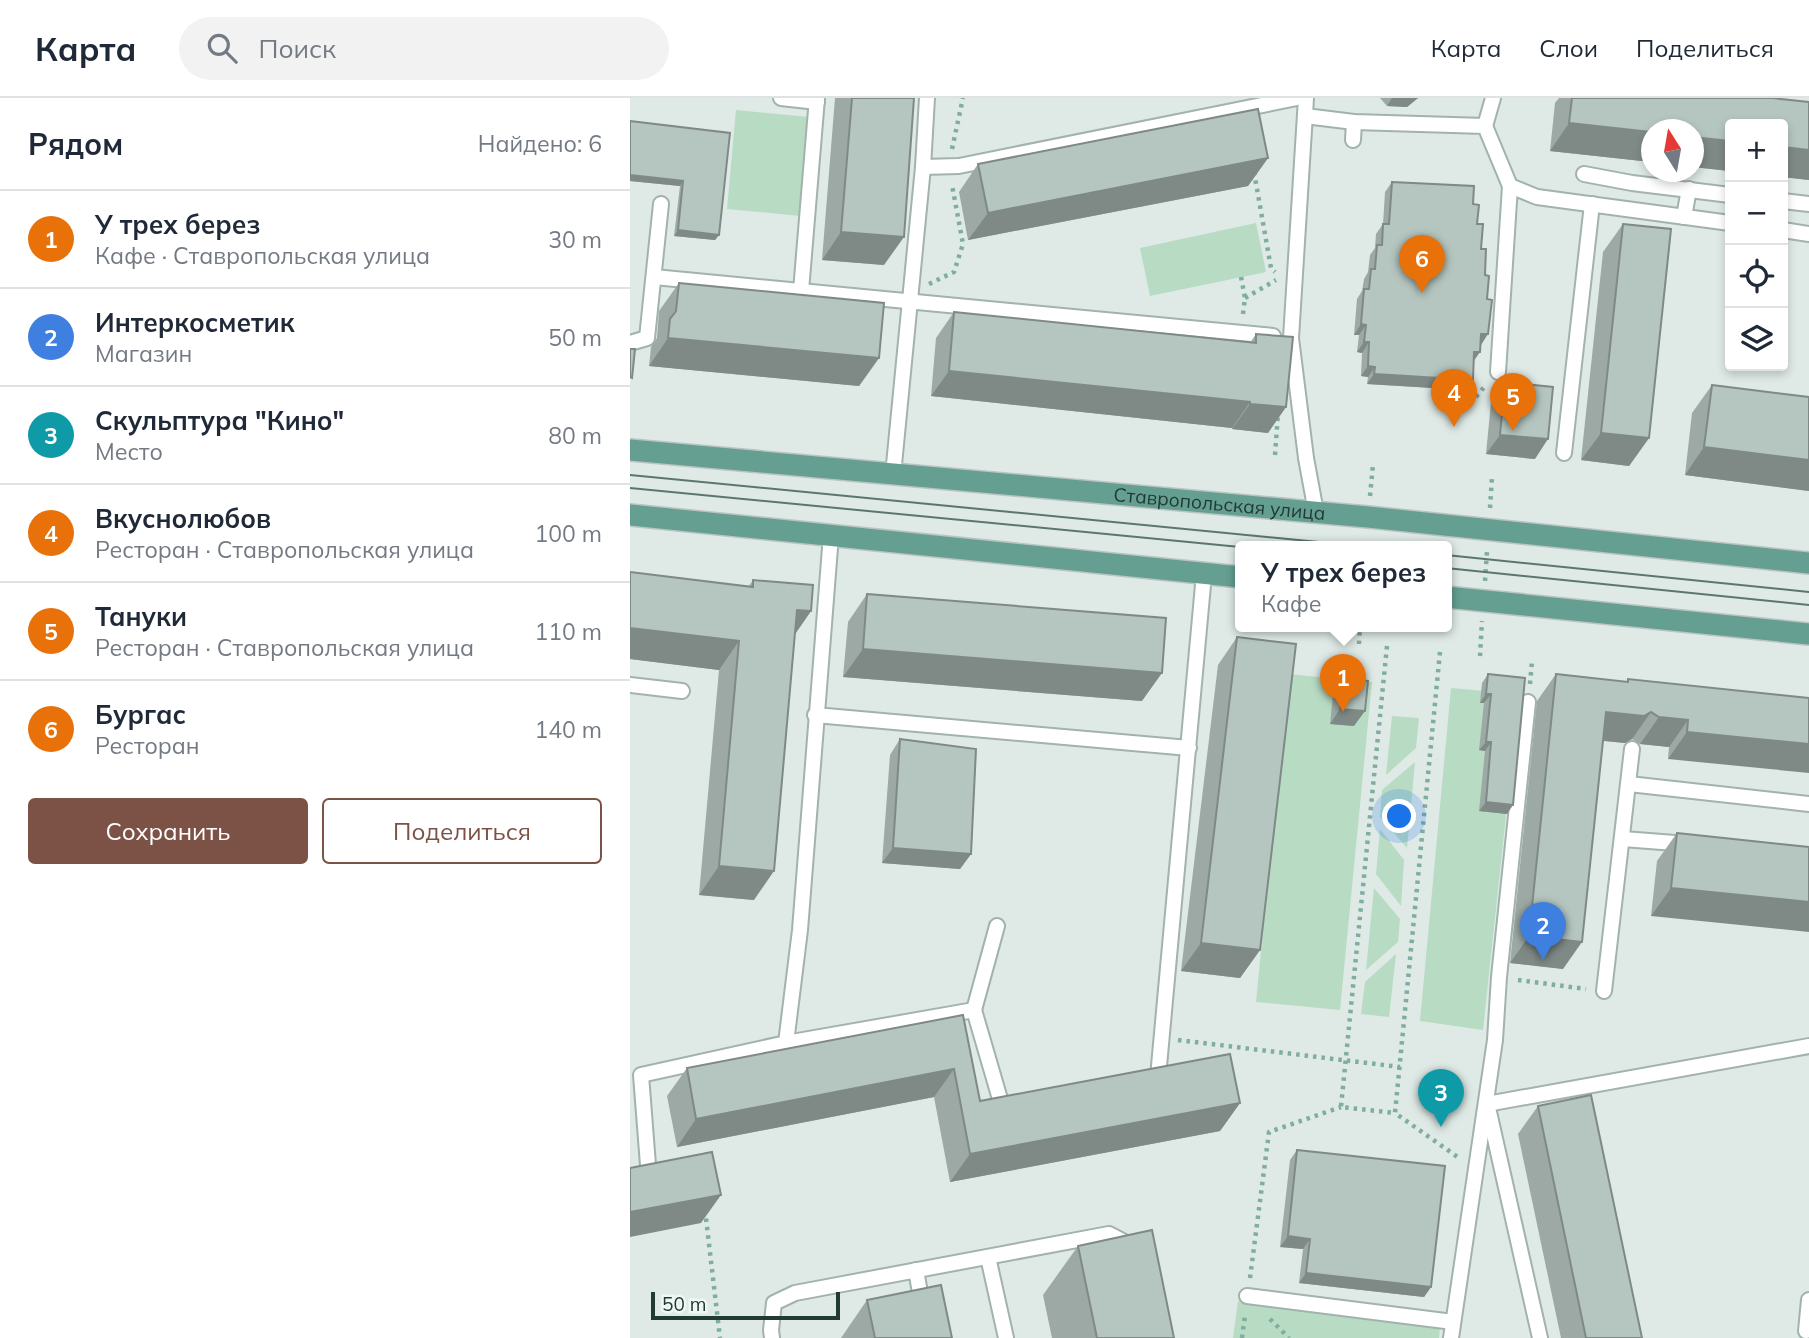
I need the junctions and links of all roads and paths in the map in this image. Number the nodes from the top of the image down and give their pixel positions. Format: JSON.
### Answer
{"nodes":[{"id":1,"x":781,"y":98,"type":"edge"},
{"id":2,"x":927,"y":98,"type":"edge"},
{"id":3,"x":963,"y":98,"type":"edge"},
{"id":4,"x":1297,"y":98,"type":"edge"},
{"id":5,"x":1306,"y":98,"type":"edge"},
{"id":6,"x":1493,"y":98,"type":"edge"},
{"id":7,"x":817,"y":100,"type":"edge"},
{"id":8,"x":1305,"y":116,"type":"junction"},
{"id":9,"x":1354,"y":122,"type":"junction"},
{"id":10,"x":1485,"y":126,"type":"junction"},
{"id":11,"x":1353,"y":140,"type":"dead end"},
{"id":12,"x":1252,"y":162,"type":"edge"},
{"id":13,"x":923,"y":167,"type":"junction"},
{"id":14,"x":949,"y":167,"type":"junction"},
{"id":15,"x":1584,"y":174,"type":"dead end"},
{"id":16,"x":1632,"y":183,"type":"junction"},
{"id":17,"x":1510,"y":186,"type":"junction"},
{"id":18,"x":1689,"y":190,"type":"junction"},
{"id":19,"x":1725,"y":194,"type":"edge"},
{"id":20,"x":1788,"y":202,"type":"edge"},
{"id":21,"x":661,"y":204,"type":"dead end"},
{"id":22,"x":1592,"y":204,"type":"junction"},
{"id":23,"x":1809,"y":204,"type":"edge"},
{"id":24,"x":1629,"y":209,"type":"junction"},
{"id":25,"x":1684,"y":216,"type":"junction"},
{"id":26,"x":1725,"y":222,"type":"edge"},
{"id":27,"x":1808,"y":229,"type":"edge"},
{"id":28,"x":1788,"y":230,"type":"edge"},
{"id":29,"x":654,"y":277,"type":"junction"},
{"id":30,"x":1241,"y":277,"type":"dead end"},
{"id":31,"x":801,"y":291,"type":"junction"},
{"id":32,"x":911,"y":296,"type":"junction"},
{"id":33,"x":1245,"y":298,"type":"junction"},
{"id":34,"x":1242,"y":332,"type":"junction"},
{"id":35,"x":1291,"y":338,"type":"junction"},
{"id":36,"x":630,"y":343,"type":"edge"},
{"id":37,"x":1498,"y":372,"type":"dead end"},
{"id":38,"x":630,"y":450,"type":"edge"},
{"id":39,"x":1564,"y":453,"type":"dead end"},
{"id":40,"x":893,"y":475,"type":"junction"},
{"id":41,"x":1492,"y":477,"type":"dead end"},
{"id":42,"x":1316,"y":512,"type":"junction"},
{"id":43,"x":630,"y":516,"type":"edge"},
{"id":44,"x":1488,"y":529,"type":"junction"},
{"id":45,"x":831,"y":535,"type":"junction"},
{"id":46,"x":1809,"y":563,"type":"edge"},
{"id":47,"x":1204,"y":574,"type":"junction"},
{"id":48,"x":1235,"y":577,"type":"edge"},
{"id":49,"x":1452,"y":598,"type":"edge"},
{"id":50,"x":1483,"y":601,"type":"junction"},
{"id":51,"x":1360,"y":632,"type":"edge"},
{"id":52,"x":1809,"y":634,"type":"edge"},
{"id":53,"x":1359,"y":644,"type":"dead end"},
{"id":54,"x":1387,"y":646,"type":"dead end"},
{"id":55,"x":1440,"y":652,"type":"dead end"},
{"id":56,"x":1480,"y":656,"type":"dead end"},
{"id":57,"x":630,"y":685,"type":"edge"},
{"id":58,"x":682,"y":691,"type":"dead end"},
{"id":59,"x":1528,"y":702,"type":"dead end"},
{"id":60,"x":815,"y":715,"type":"junction"},
{"id":61,"x":1189,"y":748,"type":"junction"},
{"id":62,"x":1632,"y":749,"type":"edge"},
{"id":63,"x":1629,"y":784,"type":"junction"},
{"id":64,"x":1809,"y":804,"type":"edge"},
{"id":65,"x":1623,"y":839,"type":"junction"},
{"id":66,"x":1703,"y":845,"type":"edge"},
{"id":67,"x":997,"y":926,"type":"dead end"},
{"id":68,"x":1499,"y":977,"type":"junction"},
{"id":69,"x":1604,"y":991,"type":"joint"},
{"id":70,"x":974,"y":1010,"type":"junction"},
{"id":71,"x":1162,"y":1038,"type":"junction"},
{"id":72,"x":786,"y":1043,"type":"junction"},
{"id":73,"x":1809,"y":1046,"type":"edge"},
{"id":74,"x":1346,"y":1060,"type":"junction"},
{"id":75,"x":1400,"y":1067,"type":"junction"},
{"id":76,"x":1158,"y":1077,"type":"edge"},
{"id":77,"x":1028,"y":1101,"type":"edge"},
{"id":78,"x":1488,"y":1104,"type":"junction"},
{"id":79,"x":1341,"y":1107,"type":"junction"},
{"id":80,"x":1395,"y":1113,"type":"junction"},
{"id":81,"x":1478,"y":1164,"type":"junction"},
{"id":82,"x":630,"y":1181,"type":"edge"},
{"id":83,"x":705,"y":1207,"type":"edge"},
{"id":84,"x":988,"y":1257,"type":"junction"},
{"id":85,"x":1134,"y":1259,"type":"edge"},
{"id":86,"x":916,"y":1270,"type":"junction"},
{"id":87,"x":1247,"y":1296,"type":"joint"},
{"id":88,"x":1809,"y":1300,"type":"edge"},
{"id":89,"x":1453,"y":1322,"type":"junction"},
{"id":90,"x":1806,"y":1331,"type":"dead end"},
{"id":91,"x":720,"y":1338,"type":"edge"},
{"id":92,"x":772,"y":1338,"type":"edge"},
{"id":93,"x":928,"y":1338,"type":"edge"},
{"id":94,"x":1006,"y":1338,"type":"edge"},
{"id":95,"x":1451,"y":1338,"type":"edge"},
{"id":96,"x":1540,"y":1338,"type":"edge"}],
"edges":[{"from":1,"to":7,"type":"lane"},
{"from":2,"to":13,"type":"lane"},
{"from":3,"to":14,"type":"path"},
{"from":4,"to":14,"type":"lane"},
{"from":5,"to":8,"type":"lane"},
{"from":6,"to":10,"type":"lane"},
{"from":7,"to":31,"type":"lane"},
{"from":8,"to":9,"type":"lane"},
{"from":8,"to":35,"type":"lane"},
{"from":9,"to":10,"type":"lane"},
{"from":9,"to":11,"type":"lane"},
{"from":10,"to":17,"type":"lane"},
{"from":12,"to":33,"type":"path"},
{"from":13,"to":14,"type":"lane"},
{"from":13,"to":32,"type":"lane"},
{"from":14,"to":32,"type":"path"},
{"from":15,"to":16,"type":"lane"},
{"from":16,"to":18,"type":"lane"},
{"from":16,"to":24,"type":"lane"},
{"from":17,"to":22,"type":"lane"},
{"from":17,"to":37,"type":"lane"},
{"from":18,"to":19,"type":"lane"},
{"from":18,"to":25,"type":"lane"},
{"from":20,"to":23,"type":"lane"},
{"from":21,"to":29,"type":"lane"},
{"from":22,"to":24,"type":"lane"},
{"from":22,"to":39,"type":"lane"},
{"from":24,"to":25,"type":"lane"},
{"from":25,"to":26,"type":"lane"},
{"from":27,"to":28,"type":"lane"},
{"from":29,"to":31,"type":"lane"},
{"from":29,"to":36,"type":"lane"},
{"from":30,"to":33,"type":"path"},
{"from":31,"to":32,"type":"lane"},
{"from":32,"to":34,"type":"lane"},
{"from":32,"to":40,"type":"lane"},
{"from":33,"to":34,"type":"path"},
{"from":34,"to":35,"type":"lane"},
{"from":35,"to":42,"type":"lane"},
{"from":38,"to":40,"type":"main road","name":"Ставропольская улица"},
{"from":40,"to":42,"type":"main road","name":"Ставропольская улица"},
{"from":41,"to":44,"type":"path"},
{"from":42,"to":44,"type":"main road","name":"Ставропольская улица"},
{"from":43,"to":45,"type":"main road"},
{"from":44,"to":46,"type":"main road","name":"Ставропольская улица"},
{"from":44,"to":50,"type":"path"},
{"from":45,"to":47,"type":"main road"},
{"from":45,"to":60,"type":"lane"},
{"from":47,"to":48,"type":"main road"},
{"from":47,"to":61,"type":"lane"},
{"from":49,"to":50,"type":"main road"},
{"from":50,"to":52,"type":"main road"},
{"from":50,"to":56,"type":"path"},
{"from":51,"to":53,"type":"path"},
{"from":54,"to":74,"type":"path"},
{"from":55,"to":75,"type":"path"},
{"from":57,"to":58,"type":"lane"},
{"from":59,"to":68,"type":"lane"},
{"from":60,"to":61,"type":"lane"},
{"from":60,"to":72,"type":"lane"},
{"from":61,"to":71,"type":"lane"},
{"from":62,"to":63,"type":"lane"},
{"from":63,"to":64,"type":"lane"},
{"from":63,"to":65,"type":"lane"},
{"from":65,"to":66,"type":"lane"},
{"from":65,"to":69,"type":"lane"},
{"from":67,"to":70,"type":"lane"},
{"from":68,"to":69,"type":"path"},
{"from":68,"to":78,"type":"lane"},
{"from":70,"to":72,"type":"lane"},
{"from":70,"to":77,"type":"lane"},
{"from":71,"to":74,"type":"path"},
{"from":71,"to":76,"type":"lane"},
{"from":72,"to":82,"type":"lane"},
{"from":73,"to":78,"type":"lane"},
{"from":74,"to":75,"type":"path"},
{"from":74,"to":79,"type":"path"},
{"from":75,"to":80,"type":"path"},
{"from":78,"to":81,"type":"lane"},
{"from":78,"to":96,"type":"lane"},
{"from":79,"to":80,"type":"path"},
{"from":79,"to":87,"type":"path"},
{"from":80,"to":81,"type":"path"},
{"from":81,"to":89,"type":"lane"},
{"from":83,"to":91,"type":"path"},
{"from":84,"to":85,"type":"lane"},
{"from":84,"to":86,"type":"lane"},
{"from":84,"to":94,"type":"lane"},
{"from":86,"to":92,"type":"lane"},
{"from":86,"to":93,"type":"lane"},
{"from":87,"to":89,"type":"lane"},
{"from":88,"to":90,"type":"lane"},
{"from":89,"to":95,"type":"lane"}]}
